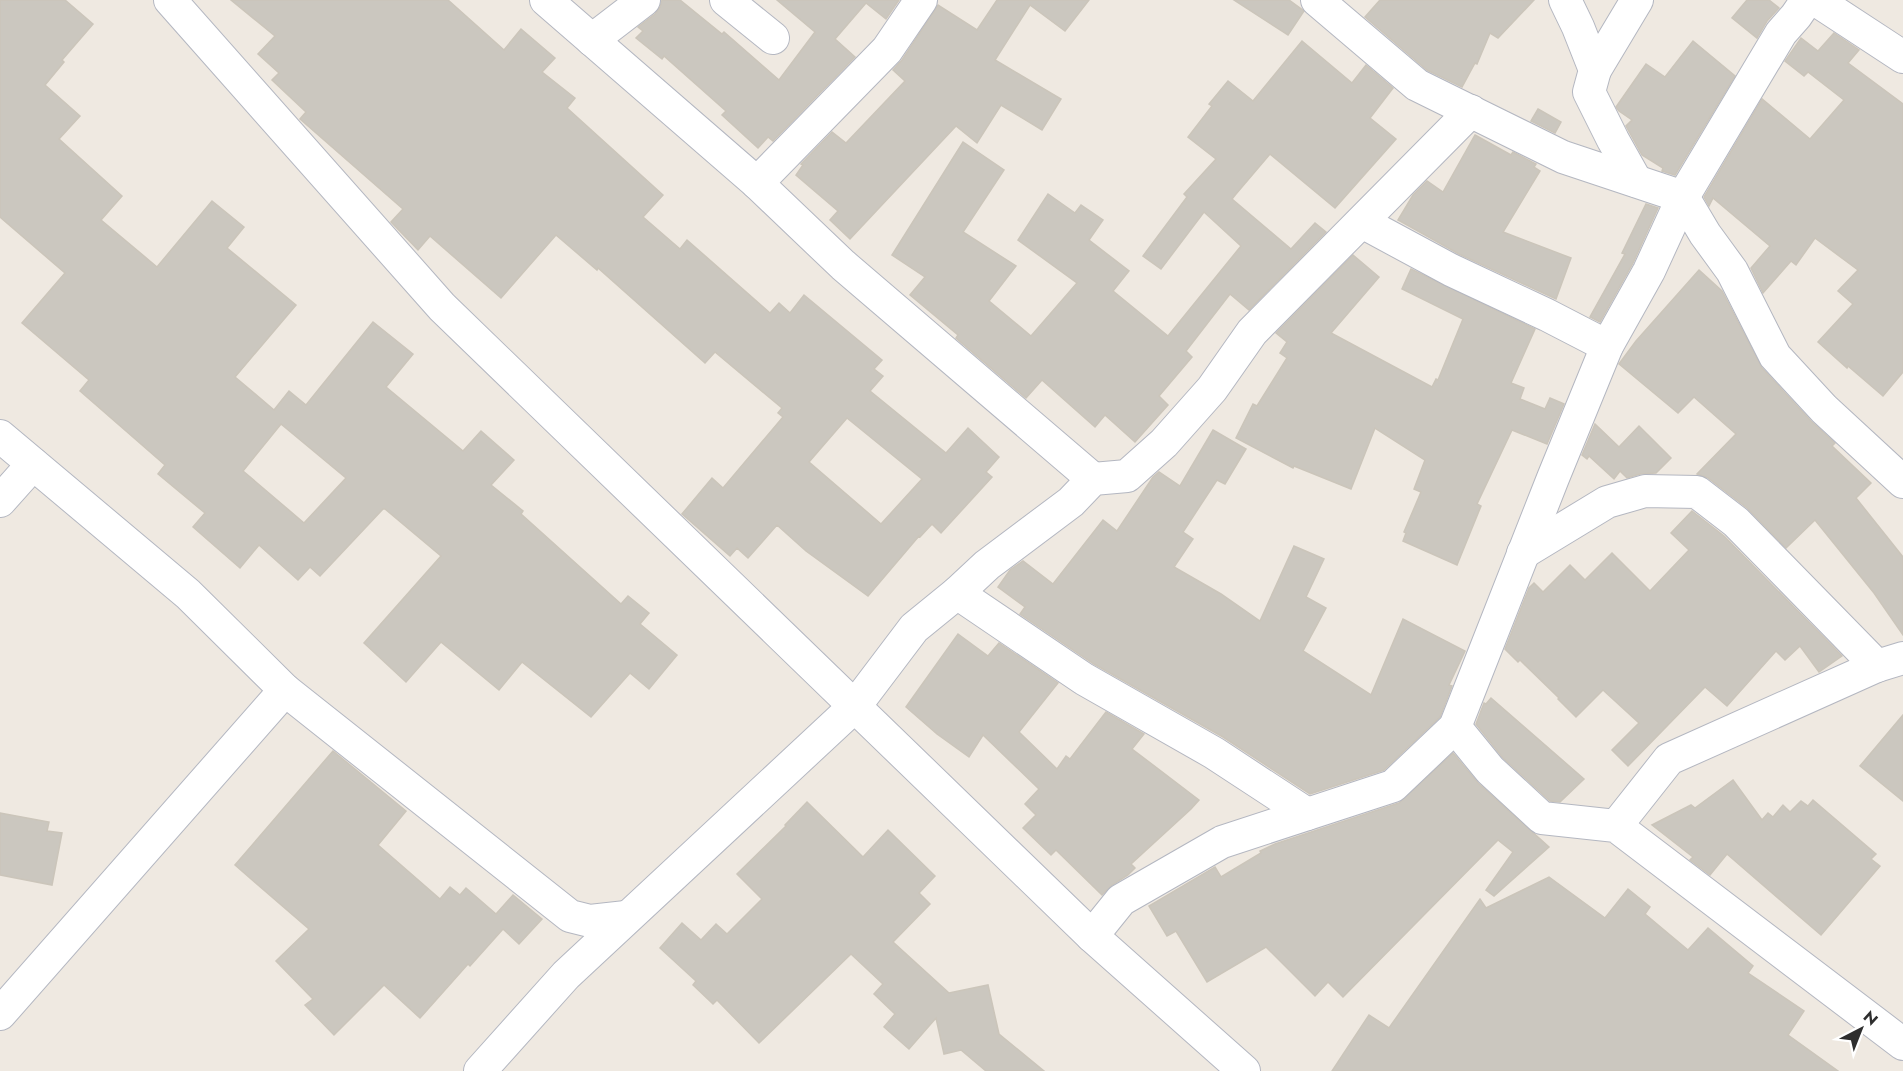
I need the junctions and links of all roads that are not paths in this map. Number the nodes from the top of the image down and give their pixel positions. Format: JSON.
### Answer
{"nodes":[{"id":1,"x":170,"y":0,"type":"edge"},
{"id":2,"x":546,"y":0,"type":"edge"},
{"id":3,"x":644,"y":0,"type":"edge"},
{"id":4,"x":726,"y":0,"type":"edge"},
{"id":5,"x":921,"y":0,"type":"edge"},
{"id":6,"x":1317,"y":0,"type":"edge"},
{"id":7,"x":1564,"y":0,"type":"edge"},
{"id":8,"x":1637,"y":0,"type":"edge"},
{"id":9,"x":1808,"y":0,"type":"edge"},
{"id":10,"x":1816,"y":0,"type":"edge"},
{"id":11,"x":773,"y":38,"type":"dead end"},
{"id":12,"x":592,"y":40,"type":"junction"},
{"id":13,"x":1903,"y":57,"type":"edge"},
{"id":14,"x":1596,"y":70,"type":"junction"},
{"id":15,"x":1471,"y":111,"type":"junction"},
{"id":16,"x":1636,"y":181,"type":"junction"},
{"id":17,"x":757,"y":183,"type":"junction"},
{"id":18,"x":1683,"y":197,"type":"junction"},
{"id":19,"x":1362,"y":222,"type":"junction"},
{"id":20,"x":1607,"y":346,"type":"junction"},
{"id":21,"x":0,"y":436,"type":"edge"},
{"id":22,"x":33,"y":464,"type":"junction"},
{"id":23,"x":1093,"y":479,"type":"junction"},
{"id":24,"x":1903,"y":482,"type":"edge"},
{"id":25,"x":0,"y":501,"type":"edge"},
{"id":26,"x":1523,"y":553,"type":"junction"},
{"id":27,"x":957,"y":593,"type":"junction"},
{"id":28,"x":1890,"y":662,"type":"edge"},
{"id":29,"x":285,"y":690,"type":"junction"},
{"id":30,"x":855,"y":706,"type":"junction"},
{"id":31,"x":1455,"y":727,"type":"junction"},
{"id":32,"x":1307,"y":814,"type":"junction"},
{"id":33,"x":1616,"y":826,"type":"junction"},
{"id":34,"x":626,"y":917,"type":"junction"},
{"id":35,"x":1092,"y":936,"type":"junction"},
{"id":36,"x":0,"y":1014,"type":"edge"},
{"id":37,"x":1903,"y":1044,"type":"edge"},
{"id":38,"x":1235,"y":1068,"type":"edge"},
{"id":39,"x":480,"y":1071,"type":"edge"}],
"edges":[{"from":1,"to":30,"type":"street"},
{"from":2,"to":12,"type":"street"},
{"from":3,"to":12,"type":"street"},
{"from":4,"to":11,"type":"street"},
{"from":5,"to":17,"type":"street"},
{"from":6,"to":15,"type":"street"},
{"from":7,"to":14,"type":"street"},
{"from":8,"to":14,"type":"street"},
{"from":9,"to":18,"type":"street"},
{"from":10,"to":13,"type":"street"},
{"from":12,"to":17,"type":"street"},
{"from":14,"to":16,"type":"street"},
{"from":15,"to":16,"type":"street"},
{"from":15,"to":19,"type":"street"},
{"from":16,"to":18,"type":"street"},
{"from":17,"to":23,"type":"street"},
{"from":18,"to":20,"type":"street"},
{"from":18,"to":24,"type":"street"},
{"from":19,"to":20,"type":"street"},
{"from":19,"to":23,"type":"street"},
{"from":20,"to":26,"type":"street"},
{"from":21,"to":22,"type":"street"},
{"from":22,"to":25,"type":"street"},
{"from":22,"to":29,"type":"street"},
{"from":23,"to":27,"type":"street"},
{"from":26,"to":28,"type":"street"},
{"from":26,"to":31,"type":"street"},
{"from":27,"to":30,"type":"street"},
{"from":27,"to":32,"type":"street"},
{"from":28,"to":33,"type":"street"},
{"from":29,"to":34,"type":"street"},
{"from":29,"to":36,"type":"street"},
{"from":30,"to":34,"type":"street"},
{"from":30,"to":35,"type":"street"},
{"from":31,"to":32,"type":"street"},
{"from":31,"to":33,"type":"street"},
{"from":32,"to":35,"type":"street"},
{"from":33,"to":37,"type":"street"},
{"from":34,"to":39,"type":"street"},
{"from":35,"to":38,"type":"street"}]}
